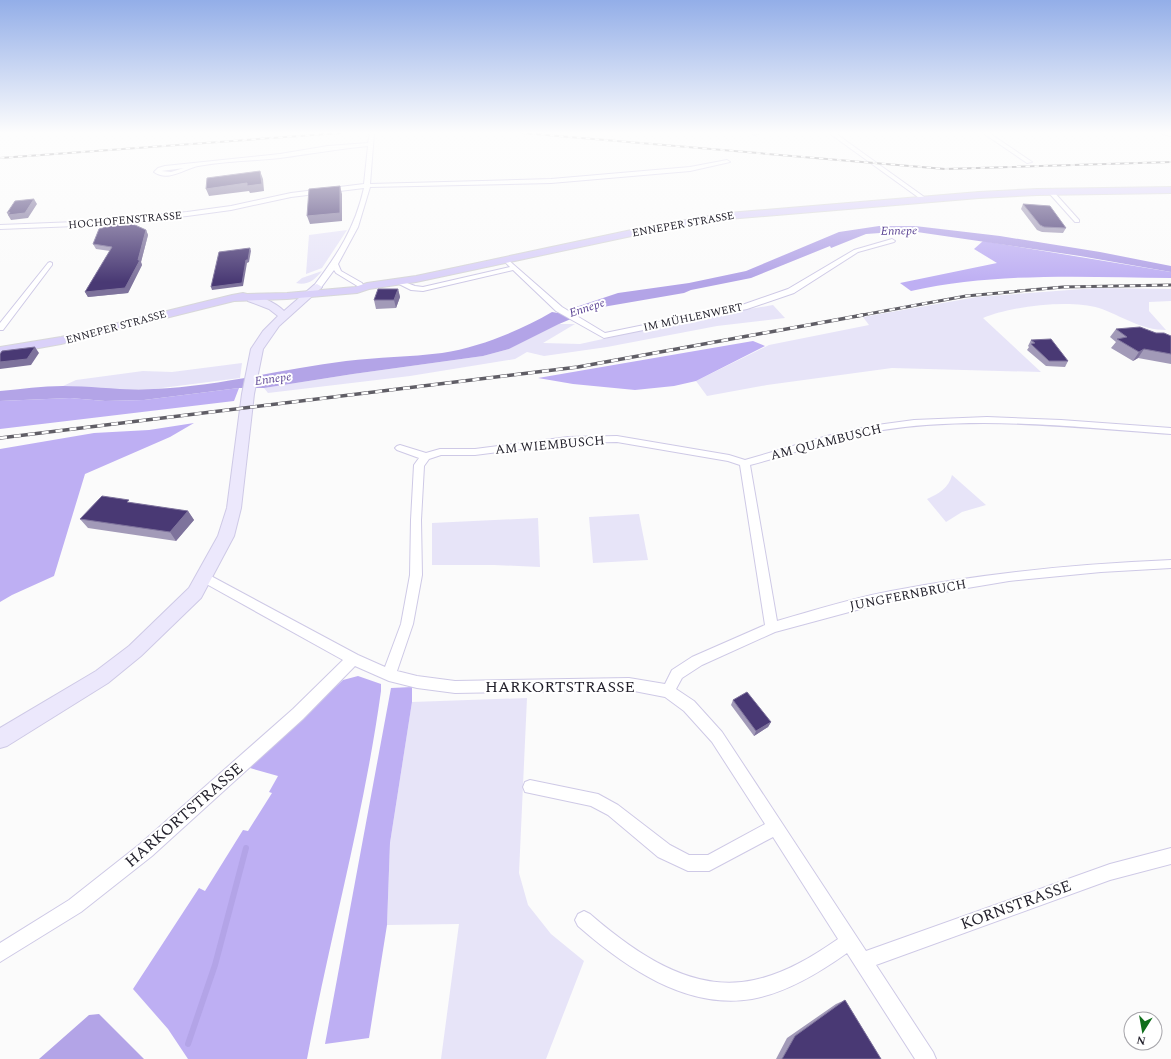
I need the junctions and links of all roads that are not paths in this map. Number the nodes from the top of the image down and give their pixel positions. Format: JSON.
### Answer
{"nodes":[{"id":1,"x":486,"y":182,"type":"edge"},
{"id":2,"x":901,"y":182,"type":"edge"},
{"id":3,"x":367,"y":185,"type":"junction"},
{"id":4,"x":1171,"y":190,"type":"edge"},
{"id":5,"x":1051,"y":192,"type":"junction"},
{"id":6,"x":924,"y":199,"type":"junction"},
{"id":7,"x":1077,"y":221,"type":"dead end"},
{"id":8,"x":0,"y":227,"type":"edge"},
{"id":9,"x":892,"y":241,"type":"dead end"},
{"id":10,"x":506,"y":260,"type":"junction"},
{"id":11,"x":50,"y":264,"type":"dead end"},
{"id":12,"x":336,"y":264,"type":"junction"},
{"id":13,"x":515,"y":268,"type":"junction"},
{"id":14,"x":399,"y":282,"type":"junction"},
{"id":15,"x":363,"y":286,"type":"junction"},
{"id":16,"x":313,"y":291,"type":"junction"},
{"id":17,"x":232,"y":298,"type":"junction"},
{"id":18,"x":252,"y":298,"type":"junction"},
{"id":19,"x":283,"y":316,"type":"junction"},
{"id":20,"x":0,"y":328,"type":"edge"},
{"id":21,"x":0,"y":351,"type":"edge"},
{"id":22,"x":1170,"y":432,"type":"edge"},
{"id":23,"x":400,"y":448,"type":"dead end"},
{"id":24,"x":426,"y":456,"type":"junction"},
{"id":25,"x":745,"y":463,"type":"junction"},
{"id":26,"x":1171,"y":564,"type":"edge"},
{"id":27,"x":205,"y":578,"type":"junction"},
{"id":28,"x":772,"y":628,"type":"junction"},
{"id":29,"x":353,"y":659,"type":"junction"},
{"id":30,"x":389,"y":675,"type":"junction"},
{"id":31,"x":668,"y":691,"type":"junction"},
{"id":32,"x":0,"y":739,"type":"edge"},
{"id":33,"x":530,"y":787,"type":"dead end"},
{"id":34,"x":775,"y":827,"type":"junction"},
{"id":35,"x":1171,"y":856,"type":"edge"},
{"id":36,"x":584,"y":920,"type":"dead end"},
{"id":37,"x":850,"y":941,"type":"junction"},
{"id":38,"x":0,"y":953,"type":"edge"},
{"id":39,"x":863,"y":961,"type":"junction"},
{"id":40,"x":926,"y":1059,"type":"edge"}],
"edges":[{"from":1,"to":3,"type":"street","name":"HOCHOFENSTRASSE"},
{"from":2,"to":6,"type":"street"},
{"from":3,"to":8,"type":"street","name":"HOCHOFENSTRASSE"},
{"from":3,"to":12,"type":"street"},
{"from":4,"to":5,"type":"main road","name":"ENNEPER STRASSE"},
{"from":5,"to":6,"type":"main road","name":"ENNEPER STRASSE"},
{"from":5,"to":7,"type":"street"},
{"from":6,"to":10,"type":"main road","name":"ENNEPER STRASSE"},
{"from":9,"to":13,"type":"street","name":"IM MÜHLENWERT"},
{"from":10,"to":13,"type":"street","name":"IM MÜHLENWERT"},
{"from":10,"to":14,"type":"main road","name":"ENNEPER STRASSE"},
{"from":11,"to":20,"type":"street"},
{"from":12,"to":15,"type":"street"},
{"from":12,"to":16,"type":"street"},
{"from":13,"to":14,"type":"street"},
{"from":14,"to":15,"type":"main road","name":"ENNEPER STRASSE"},
{"from":15,"to":16,"type":"main road","name":"ENNEPER STRASSE"},
{"from":16,"to":17,"type":"main road","name":"ENNEPER STRASSE"},
{"from":16,"to":18,"type":"main road","name":"ENNEPER STRASSE"},
{"from":16,"to":19,"type":"main road"},
{"from":17,"to":18,"type":"main road","name":"ENNEPER STRASSE"},
{"from":17,"to":21,"type":"main road","name":"ENNEPER STRASSE"},
{"from":18,"to":19,"type":"main road"},
{"from":19,"to":27,"type":"main road"},
{"from":22,"to":25,"type":"street","name":"AM QUAMBUSCH"},
{"from":23,"to":24,"type":"street","name":"AM WIEMBUSCH"},
{"from":24,"to":25,"type":"street","name":"AM WIEMBUSCH"},
{"from":24,"to":30,"type":"street"},
{"from":25,"to":28,"type":"street"},
{"from":26,"to":28,"type":"street","name":"JUNGFERNBRUCH"},
{"from":27,"to":29,"type":"street","name":"HARKORTSTRASSE"},
{"from":27,"to":32,"type":"main road"},
{"from":28,"to":31,"type":"street","name":"JUNGFERNBRUCH"},
{"from":29,"to":30,"type":"street","name":"HARKORTSTRASSE"},
{"from":29,"to":38,"type":"street","name":"HARKORTSTRASSE"},
{"from":30,"to":31,"type":"street","name":"HARKORTSTRASSE"},
{"from":31,"to":34,"type":"street","name":"HARKORTSTRASSE"},
{"from":33,"to":34,"type":"street"},
{"from":34,"to":37,"type":"street","name":"HARKORTSTRASSE"},
{"from":35,"to":39,"type":"street","name":"KORNSTRASSE"},
{"from":36,"to":37,"type":"street"},
{"from":37,"to":39,"type":"street","name":"HARKORTSTRASSE"},
{"from":39,"to":40,"type":"street","name":"HARKORTSTRASSE"}]}
